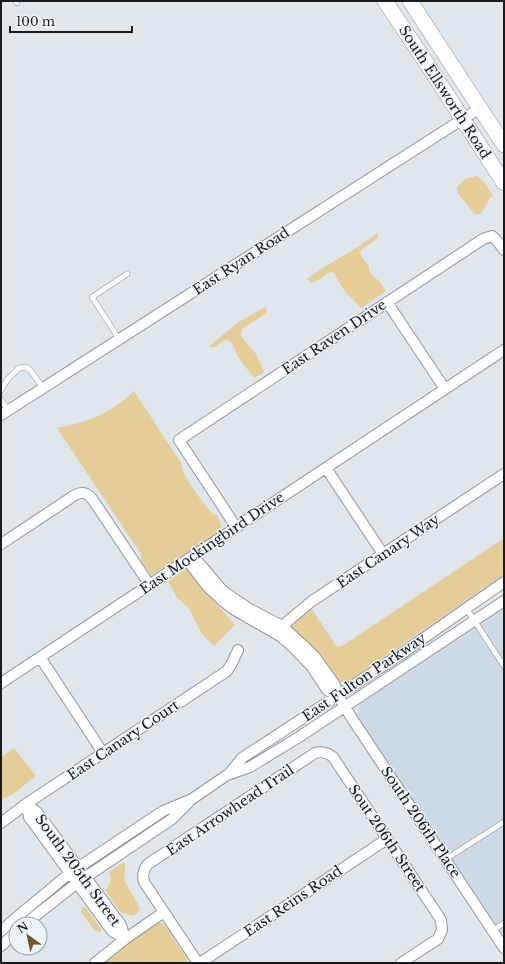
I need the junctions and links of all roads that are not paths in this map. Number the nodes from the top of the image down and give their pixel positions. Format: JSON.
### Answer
{"nodes":[{"id":1,"x":410,"y":1,"type":"edge"},
{"id":2,"x":389,"y":7,"type":"edge"},
{"id":3,"x":450,"y":61,"type":"junction"},
{"id":4,"x":480,"y":108,"type":"junction"},
{"id":5,"x":463,"y":119,"type":"junction"},
{"id":6,"x":504,"y":145,"type":"edge"},
{"id":7,"x":504,"y":183,"type":"edge"},
{"id":8,"x":504,"y":250,"type":"edge"},
{"id":9,"x":127,"y":274,"type":"dead end"},
{"id":10,"x":387,"y":302,"type":"junction"},
{"id":11,"x":119,"y":339,"type":"junction"},
{"id":12,"x":504,"y":350,"type":"edge"},
{"id":13,"x":43,"y":388,"type":"junction"},
{"id":14,"x":444,"y":388,"type":"junction"},
{"id":15,"x":1,"y":390,"type":"edge"},
{"id":16,"x":1,"y":400,"type":"edge"},
{"id":17,"x":5,"y":413,"type":"edge"},
{"id":18,"x":326,"y":468,"type":"junction"},
{"id":19,"x":504,"y":474,"type":"edge"},
{"id":20,"x":236,"y":527,"type":"junction"},
{"id":21,"x":1,"y":544,"type":"edge"},
{"id":22,"x":383,"y":554,"type":"junction"},
{"id":23,"x":190,"y":558,"type":"junction"},
{"id":24,"x":504,"y":582,"type":"edge"},
{"id":25,"x":149,"y":584,"type":"junction"},
{"id":26,"x":504,"y":601,"type":"edge"},
{"id":27,"x":466,"y":608,"type":"junction"},
{"id":28,"x":474,"y":620,"type":"junction"},
{"id":29,"x":279,"y":630,"type":"junction"},
{"id":30,"x":238,"y":650,"type":"dead end"},
{"id":31,"x":40,"y":657,"type":"junction"},
{"id":32,"x":504,"y":666,"type":"edge"},
{"id":33,"x":1,"y":683,"type":"edge"},
{"id":34,"x":338,"y":696,"type":"junction"},
{"id":35,"x":345,"y":707,"type":"junction"},
{"id":36,"x":323,"y":752,"type":"joint"},
{"id":37,"x":103,"y":753,"type":"junction"},
{"id":38,"x":227,"y":775,"type":"junction"},
{"id":39,"x":192,"y":799,"type":"junction"},
{"id":40,"x":26,"y":804,"type":"junction"},
{"id":41,"x":504,"y":822,"type":"edge"},
{"id":42,"x":1,"y":824,"type":"edge"},
{"id":43,"x":387,"y":839,"type":"junction"},
{"id":44,"x":446,"y":859,"type":"junction"},
{"id":45,"x":74,"y":871,"type":"junction"},
{"id":46,"x":81,"y":880,"type":"junction"},
{"id":47,"x":164,"y":912,"type":"junction"},
{"id":48,"x":35,"y":916,"type":"edge"},
{"id":49,"x":504,"y":923,"type":"edge"},
{"id":50,"x":493,"y":930,"type":"junction"},
{"id":51,"x":1,"y":931,"type":"edge"},
{"id":52,"x":125,"y":939,"type":"junction"},
{"id":53,"x":504,"y":948,"type":"edge"},
{"id":54,"x":95,"y":963,"type":"edge"},
{"id":55,"x":199,"y":963,"type":"edge"},
{"id":56,"x":401,"y":963,"type":"edge"}],
"edges":[{"from":1,"to":3,"type":"main road","name":"South Ellsworth Road"},
{"from":2,"to":3,"type":"main road"},
{"from":2,"to":5,"type":"main road","name":"South Ellsworth Road"},
{"from":3,"to":4,"type":"main road","name":"South Ellsworth Road"},
{"from":4,"to":5,"type":"street","name":"East Ryan Road"},
{"from":4,"to":6,"type":"main road","name":"South Ellsworth Road"},
{"from":5,"to":7,"type":"main road","name":"South Ellsworth Road"},
{"from":5,"to":11,"type":"street","name":"East Ryan Road"},
{"from":8,"to":10,"type":"street","name":"East Raven Drive"},
{"from":9,"to":11,"type":"lane"},
{"from":10,"to":14,"type":"street"},
{"from":10,"to":20,"type":"street","name":"East Raven Drive"},
{"from":11,"to":13,"type":"street","name":"East Ryan Road"},
{"from":12,"to":14,"type":"street","name":"East Mockingbird Drive"},
{"from":13,"to":15,"type":"lane"},
{"from":13,"to":17,"type":"street","name":"East Ryan Road"},
{"from":14,"to":18,"type":"street","name":"East Mockingbird Drive"},
{"from":16,"to":17,"type":"lane"},
{"from":18,"to":20,"type":"street","name":"East Mockingbird Drive"},
{"from":18,"to":22,"type":"street"},
{"from":19,"to":22,"type":"street","name":"East Canary Way"},
{"from":20,"to":23,"type":"street","name":"East Mockingbird Drive"},
{"from":21,"to":25,"type":"street"},
{"from":22,"to":29,"type":"street","name":"East Canary Way"},
{"from":23,"to":25,"type":"street","name":"East Mockingbird Drive"},
{"from":23,"to":29,"type":"street","name":"South 206th Place"},
{"from":24,"to":27,"type":"street","name":"East Fulton Parkway"},
{"from":25,"to":31,"type":"street","name":"East Mockingbird Drive"},
{"from":26,"to":28,"type":"street","name":"East Fulton Parkway"},
{"from":27,"to":28,"type":"lane"},
{"from":27,"to":34,"type":"street","name":"East Fulton Parkway"},
{"from":28,"to":32,"type":"lane"},
{"from":28,"to":35,"type":"street","name":"East Fulton Parkway"},
{"from":29,"to":34,"type":"street","name":"South 206th Place"},
{"from":30,"to":37,"type":"street","name":"East Canary Court"},
{"from":31,"to":33,"type":"street","name":"East Mockingbird Drive"},
{"from":31,"to":37,"type":"street"},
{"from":34,"to":35,"type":"street","name":"South 206th Place"},
{"from":34,"to":38,"type":"street","name":"East Fulton Parkway"},
{"from":35,"to":38,"type":"street","name":"East Fulton Parkway"},
{"from":35,"to":44,"type":"street","name":"South 206th Place"},
{"from":36,"to":43,"type":"street","name":"Sout 206th Street"},
{"from":36,"to":47,"type":"street","name":"East Arrowhead Trail"},
{"from":37,"to":40,"type":"street","name":"East Canary Court"},
{"from":38,"to":39,"type":"street","name":"East Fulton Parkway"},
{"from":39,"to":45,"type":"street","name":"East Fulton Parkway"},
{"from":39,"to":46,"type":"street","name":"East Fulton Parkway"},
{"from":40,"to":42,"type":"street","name":"East Canary Court"},
{"from":40,"to":45,"type":"street","name":"South 205th Street"},
{"from":41,"to":44,"type":"lane"},
{"from":43,"to":55,"type":"street","name":"East Reins Road"},
{"from":43,"to":56,"type":"street","name":"Sout 206th Street"},
{"from":44,"to":50,"type":"street","name":"South 206th Place"},
{"from":45,"to":46,"type":"street","name":"South 205th Street"},
{"from":45,"to":51,"type":"street","name":"East Fulton Parkway"},
{"from":46,"to":48,"type":"street","name":"East Fulton Parkway"},
{"from":46,"to":52,"type":"street","name":"South 205th Street"},
{"from":47,"to":52,"type":"street"},
{"from":47,"to":55,"type":"street"},
{"from":49,"to":50,"type":"lane"},
{"from":50,"to":53,"type":"street","name":"South 206th Place"},
{"from":52,"to":54,"type":"street"}]}
